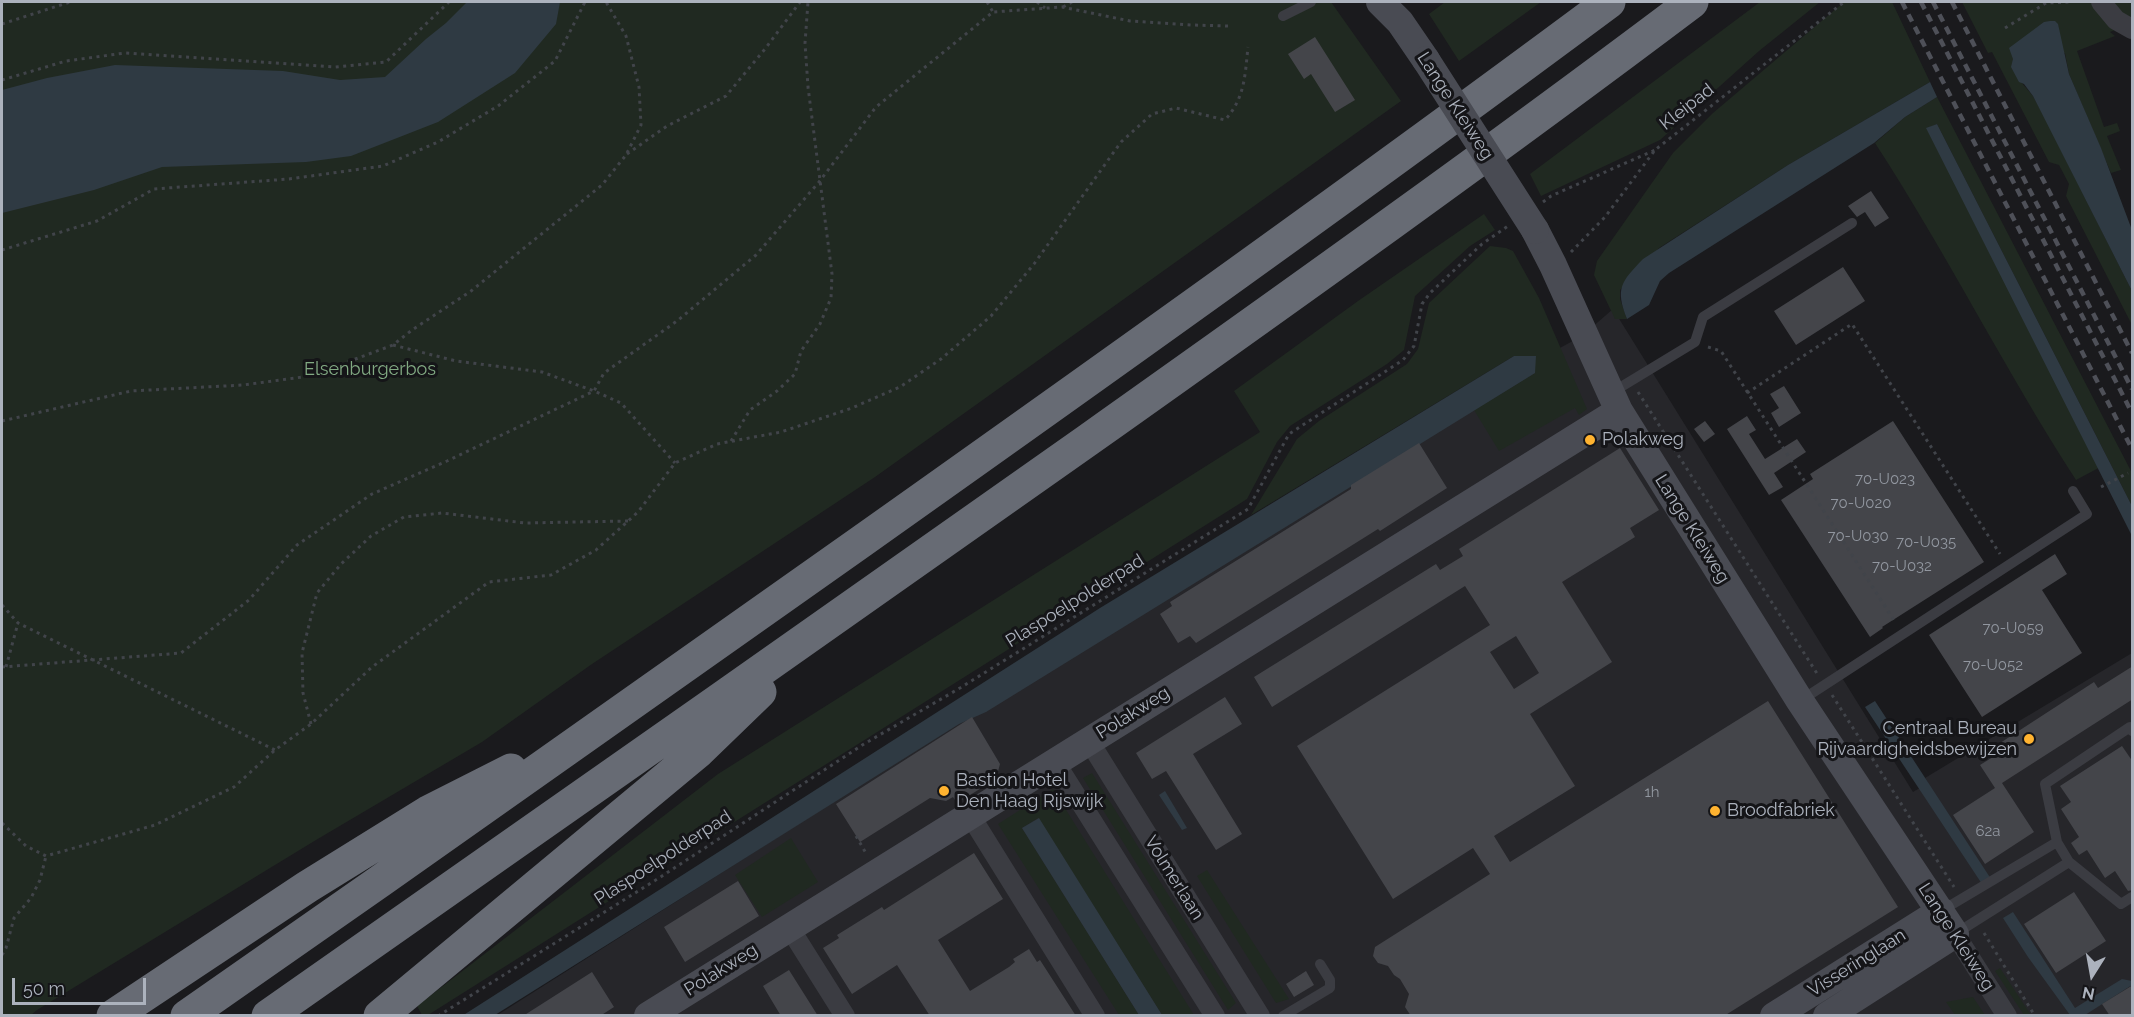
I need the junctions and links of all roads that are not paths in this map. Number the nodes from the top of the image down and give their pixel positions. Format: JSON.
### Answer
{"nodes":[{"id":1,"x":1311,"y":2,"type":"edge"},
{"id":2,"x":1380,"y":2,"type":"edge"},
{"id":3,"x":1609,"y":2,"type":"edge"},
{"id":4,"x":1692,"y":2,"type":"edge"},
{"id":5,"x":2101,"y":2,"type":"edge"},
{"id":6,"x":1283,"y":15,"type":"dead end"},
{"id":7,"x":2133,"y":29,"type":"edge"},
{"id":8,"x":1852,"y":223,"type":"dead end"},
{"id":9,"x":1620,"y":395,"type":"junction"},
{"id":10,"x":2073,"y":491,"type":"dead end"},
{"id":11,"x":837,"y":618,"type":"junction"},
{"id":12,"x":1800,"y":701,"type":"junction"},
{"id":13,"x":606,"y":722,"type":"junction"},
{"id":14,"x":2133,"y":731,"type":"edge"},
{"id":15,"x":1089,"y":741,"type":"junction"},
{"id":16,"x":1055,"y":762,"type":"junction"},
{"id":17,"x":970,"y":815,"type":"junction"},
{"id":18,"x":2057,"y":842,"type":"junction"},
{"id":19,"x":2069,"y":862,"type":"junction"},
{"id":20,"x":2133,"y":897,"type":"edge"},
{"id":21,"x":1958,"y":917,"type":"junction"},
{"id":22,"x":789,"y":927,"type":"junction"},
{"id":23,"x":1320,"y":964,"type":"dead end"},
{"id":24,"x":113,"y":1016,"type":"edge"},
{"id":25,"x":187,"y":1016,"type":"edge"},
{"id":26,"x":268,"y":1016,"type":"edge"},
{"id":27,"x":380,"y":1016,"type":"edge"},
{"id":28,"x":648,"y":1016,"type":"edge"},
{"id":29,"x":844,"y":1016,"type":"edge"},
{"id":30,"x":1095,"y":1016,"type":"edge"},
{"id":31,"x":1215,"y":1016,"type":"edge"},
{"id":32,"x":1260,"y":1016,"type":"edge"},
{"id":33,"x":1283,"y":1016,"type":"edge"},
{"id":34,"x":1774,"y":1016,"type":"edge"},
{"id":35,"x":1827,"y":1016,"type":"edge"},
{"id":36,"x":2007,"y":1016,"type":"edge"}],
"edges":[{"from":1,"to":6,"type":"lane"},
{"from":2,"to":9,"type":"street","name":"Lange Kleiweg","bridge":true},
{"from":3,"to":13,"type":"highway"},
{"from":4,"to":11,"type":"highway"},
{"from":5,"to":7,"type":"street"},
{"from":8,"to":9,"type":"lane"},
{"from":9,"to":12,"type":"street","name":"Lange Kleiweg"},
{"from":9,"to":15,"type":"street","name":"Polakweg"},
{"from":10,"to":12,"type":"lane"},
{"from":11,"to":26,"type":"highway"},
{"from":11,"to":27,"type":"highway"},
{"from":12,"to":21,"type":"street","name":"Lange Kleiweg"},
{"from":13,"to":24,"type":"highway"},
{"from":13,"to":25,"type":"highway"},
{"from":14,"to":18,"type":"lane"},
{"from":15,"to":16,"type":"street","name":"Polakweg"},
{"from":15,"to":32,"type":"street","name":"Volmerlaan"},
{"from":16,"to":17,"type":"street","name":"Polakweg"},
{"from":16,"to":31,"type":"street"},
{"from":17,"to":22,"type":"street","name":"Polakweg"},
{"from":17,"to":30,"type":"street"},
{"from":18,"to":19,"type":"lane"},
{"from":18,"to":21,"type":"lane"},
{"from":19,"to":20,"type":"lane"},
{"from":19,"to":21,"type":"lane"},
{"from":21,"to":34,"type":"street","name":"Visseringlaan"},
{"from":21,"to":35,"type":"street","name":"Visseringlaan"},
{"from":21,"to":36,"type":"street","name":"Lange Kleiweg"},
{"from":22,"to":28,"type":"street","name":"Polakweg"},
{"from":22,"to":29,"type":"street"},
{"from":23,"to":33,"type":"lane"}]}
